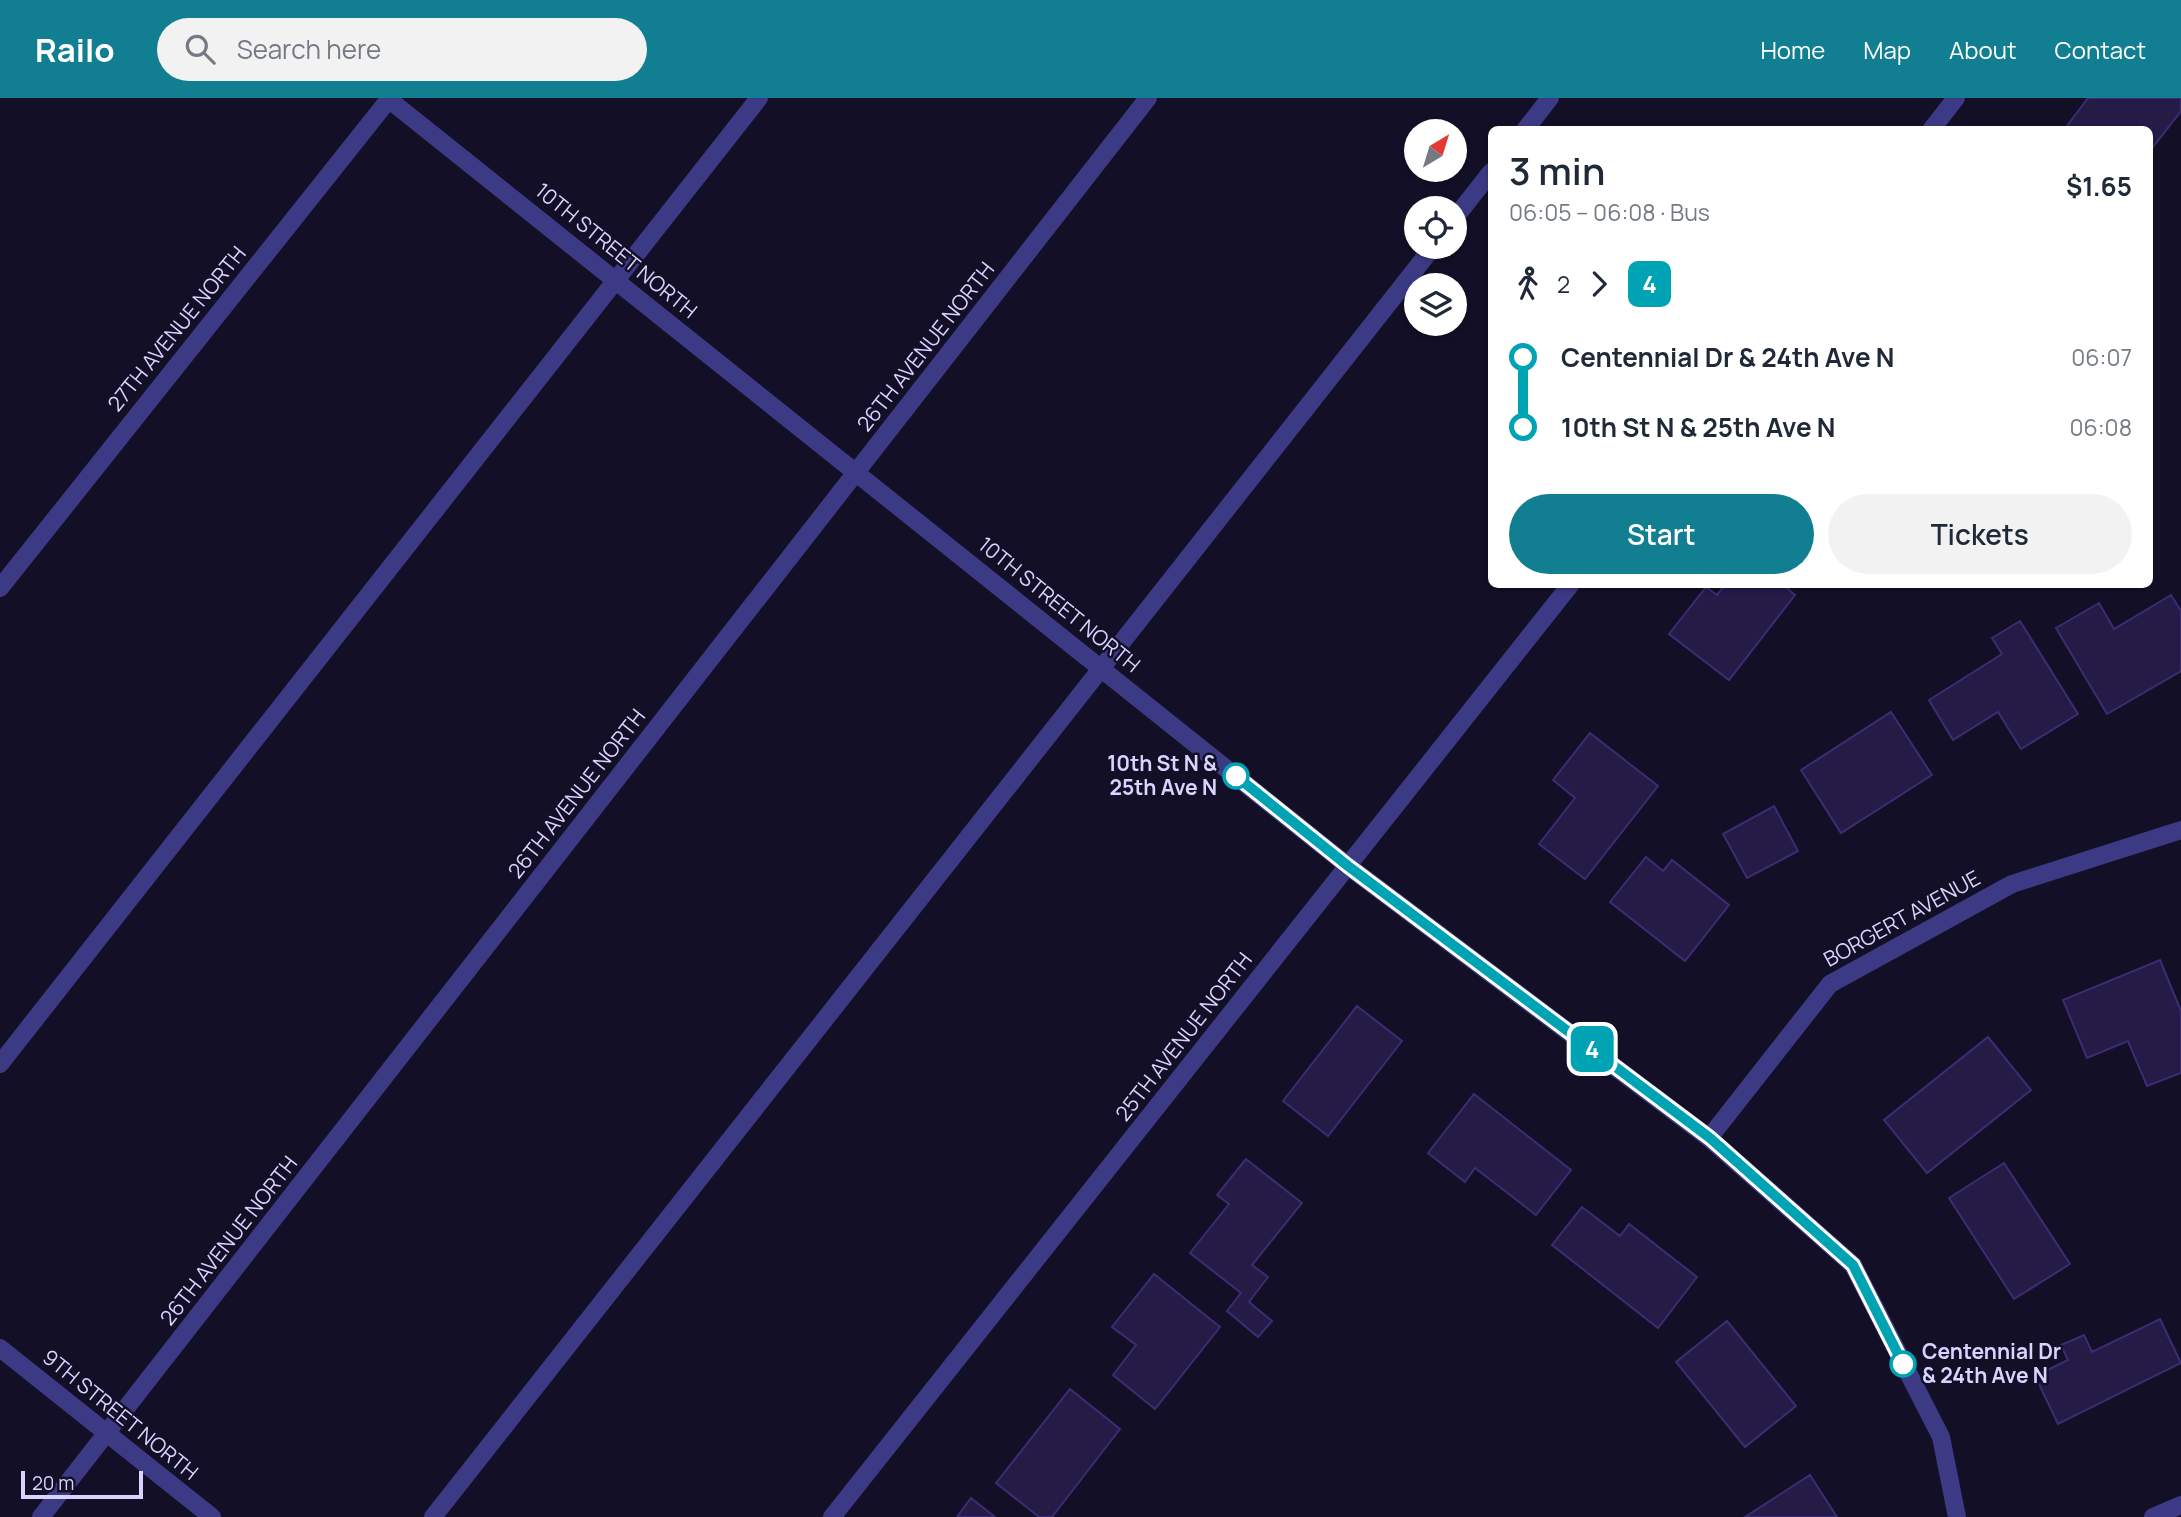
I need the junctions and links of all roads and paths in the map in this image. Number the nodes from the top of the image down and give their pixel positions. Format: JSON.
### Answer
{"nodes":[{"id":1,"x":389,"y":98,"type":"edge"},
{"id":2,"x":760,"y":98,"type":"edge"},
{"id":3,"x":1149,"y":98,"type":"edge"},
{"id":4,"x":1550,"y":98,"type":"edge"},
{"id":5,"x":1956,"y":98,"type":"edge"},
{"id":6,"x":1528,"y":126,"type":"edge"},
{"id":7,"x":1934,"y":126,"type":"edge"},
{"id":8,"x":1488,"y":177,"type":"edge"},
{"id":9,"x":1467,"y":203,"type":"edge"},
{"id":10,"x":1424,"y":259,"type":"edge"},
{"id":11,"x":615,"y":280,"type":"junction"},
{"id":12,"x":856,"y":473,"type":"junction"},
{"id":13,"x":0,"y":587,"type":"edge"},
{"id":14,"x":1568,"y":588,"type":"edge"},
{"id":15,"x":1101,"y":668,"type":"junction"},
{"id":16,"x":2181,"y":830,"type":"edge"},
{"id":17,"x":1348,"y":866,"type":"junction"},
{"id":18,"x":0,"y":1064,"type":"edge"},
{"id":19,"x":1710,"y":1138,"type":"junction"},
{"id":20,"x":0,"y":1348,"type":"edge"},
{"id":21,"x":107,"y":1434,"type":"junction"},
{"id":22,"x":2181,"y":1505,"type":"edge"},
{"id":23,"x":41,"y":1517,"type":"edge"},
{"id":24,"x":212,"y":1517,"type":"edge"},
{"id":25,"x":433,"y":1517,"type":"edge"},
{"id":26,"x":832,"y":1517,"type":"edge"},
{"id":27,"x":1957,"y":1517,"type":"edge"},
{"id":28,"x":2153,"y":1517,"type":"edge"}],
"edges":[{"from":1,"to":11,"type":"street","name":"10TH STREET NORTH"},
{"from":1,"to":13,"type":"street","name":"27TH AVENUE NORTH"},
{"from":2,"to":11,"type":"street"},
{"from":3,"to":12,"type":"street","name":"26TH AVENUE NORTH"},
{"from":4,"to":6,"type":"street"},
{"from":5,"to":7,"type":"street"},
{"from":8,"to":9,"type":"street"},
{"from":10,"to":15,"type":"street"},
{"from":11,"to":12,"type":"street","name":"10TH STREET NORTH"},
{"from":11,"to":18,"type":"street"},
{"from":12,"to":15,"type":"street","name":"10TH STREET NORTH"},
{"from":12,"to":21,"type":"street","name":"26TH AVENUE NORTH"},
{"from":14,"to":17,"type":"street","name":"25TH AVENUE NORTH"},
{"from":15,"to":17,"type":"street","name":"10TH STREET NORTH"},
{"from":15,"to":25,"type":"street"},
{"from":16,"to":19,"type":"street","name":"BORGERT AVENUE"},
{"from":17,"to":19,"type":"street","name":"10TH STREET NORTH"},
{"from":17,"to":26,"type":"street","name":"25TH AVENUE NORTH"},
{"from":19,"to":27,"type":"street","name":"10TH STREET NORTH"},
{"from":20,"to":21,"type":"street","name":"9TH STREET NORTH"},
{"from":21,"to":23,"type":"street","name":"26TH AVENUE NORTH"},
{"from":21,"to":24,"type":"street","name":"9TH STREET NORTH"},
{"from":22,"to":28,"type":"street"}]}
